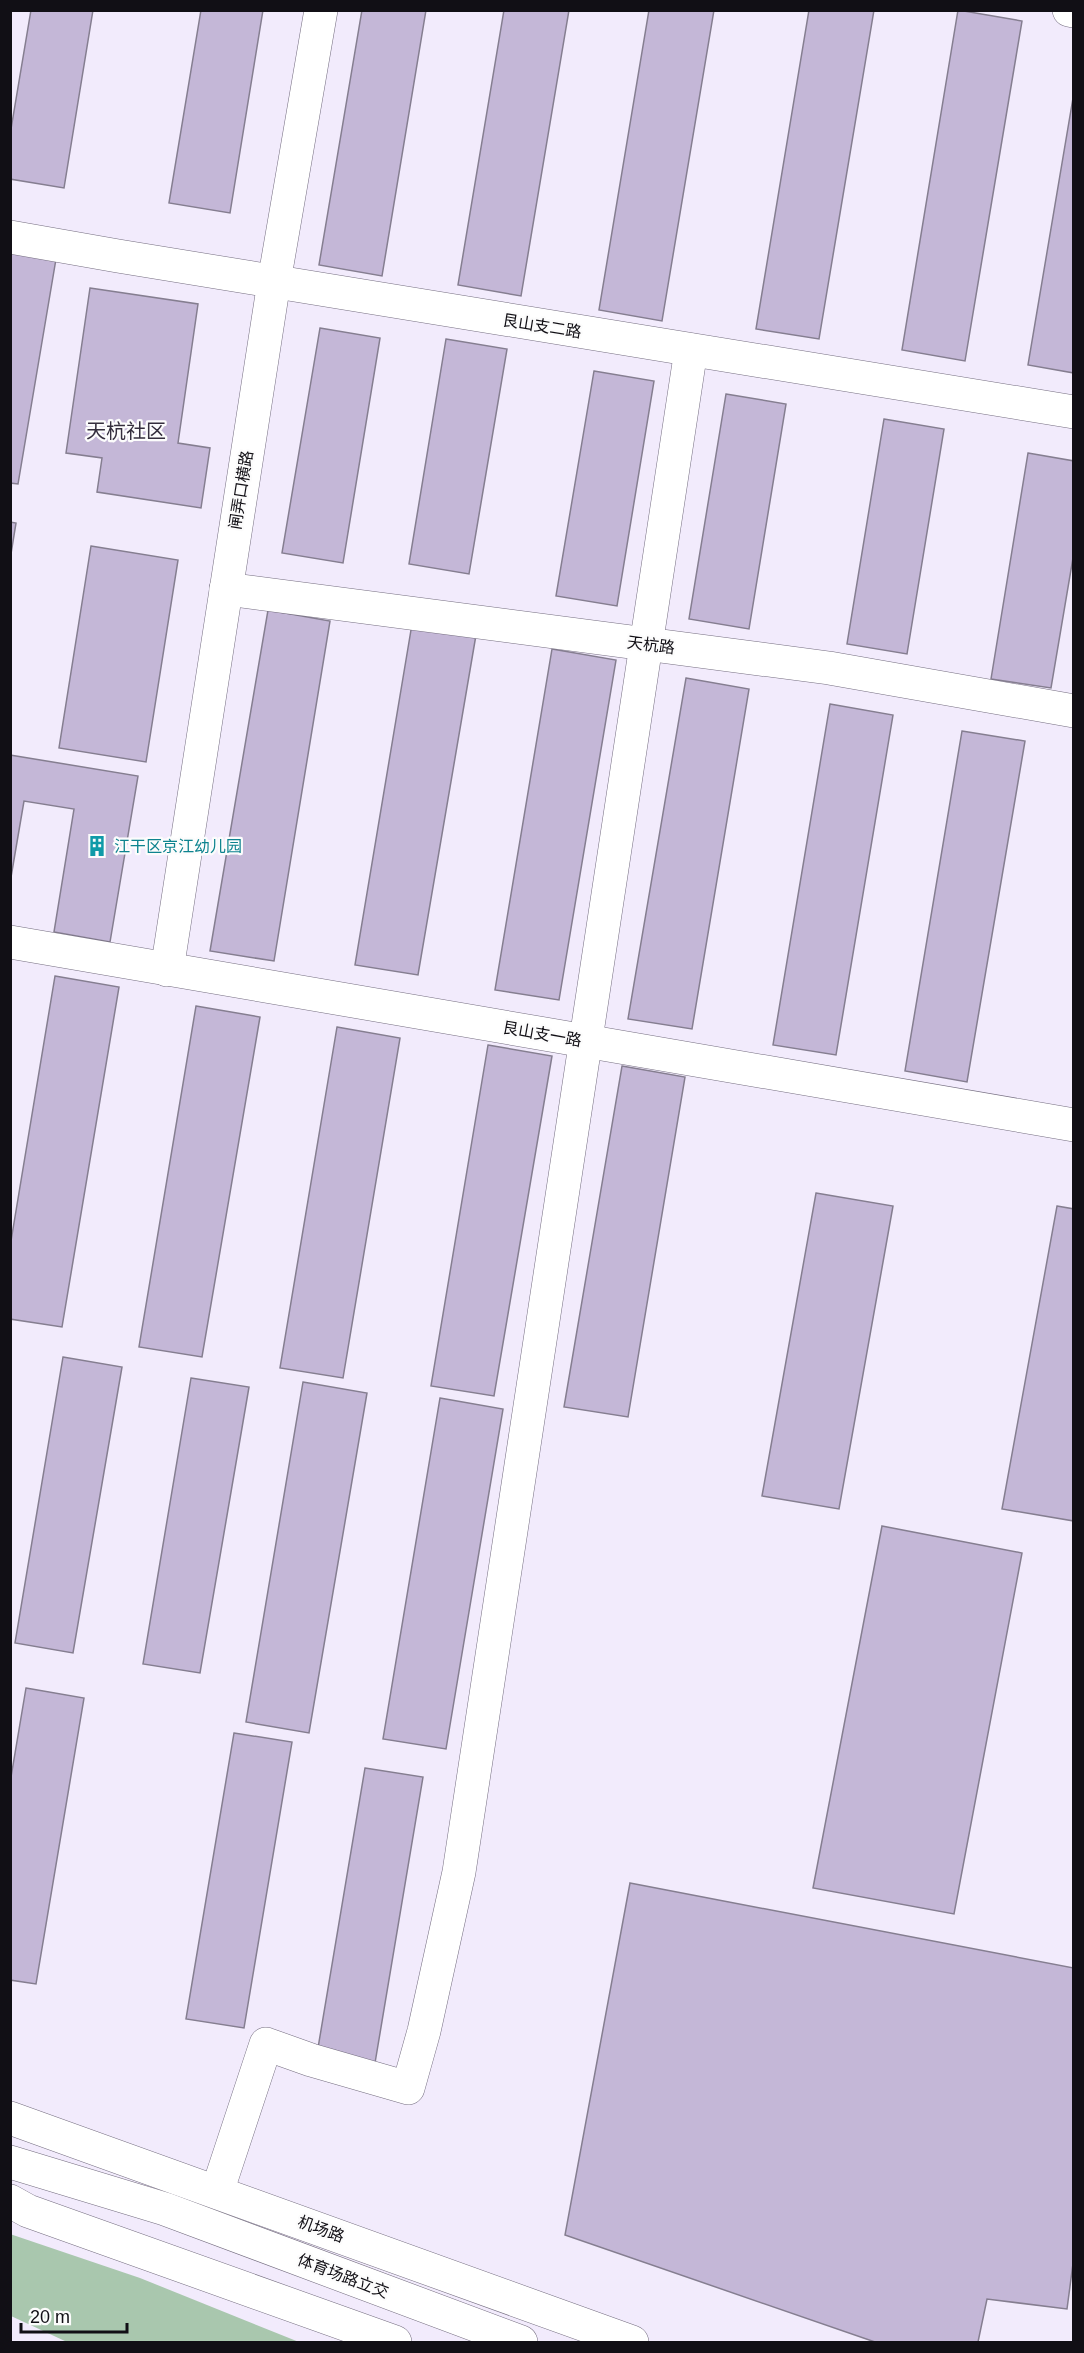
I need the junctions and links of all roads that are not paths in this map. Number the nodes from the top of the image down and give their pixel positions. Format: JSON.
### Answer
{"nodes":[{"id":1,"x":321,"y":10,"type":"edge"},
{"id":2,"x":1069,"y":10,"type":"edge"},
{"id":3,"x":1074,"y":11,"type":"edge"},
{"id":4,"x":10,"y":237,"type":"edge"},
{"id":5,"x":274,"y":282,"type":"junction"},
{"id":6,"x":691,"y":350,"type":"junction"},
{"id":7,"x":1074,"y":412,"type":"edge"},
{"id":8,"x":226,"y":589,"type":"junction"},
{"id":9,"x":646,"y":644,"type":"junction"},
{"id":10,"x":1074,"y":711,"type":"edge"},
{"id":11,"x":10,"y":942,"type":"edge"},
{"id":12,"x":167,"y":970,"type":"junction"},
{"id":13,"x":585,"y":1042,"type":"junction"},
{"id":14,"x":1074,"y":1125,"type":"edge"},
{"id":15,"x":10,"y":2118,"type":"edge"},
{"id":16,"x":10,"y":2140,"type":"edge"},
{"id":17,"x":10,"y":2162,"type":"edge"},
{"id":18,"x":217,"y":2192,"type":"junction"},
{"id":19,"x":10,"y":2201,"type":"edge"},
{"id":20,"x":165,"y":2209,"type":"junction"},
{"id":21,"x":386,"y":2341,"type":"edge"},
{"id":22,"x":521,"y":2343,"type":"edge"},
{"id":23,"x":632,"y":2343,"type":"edge"}],
"edges":[{"from":1,"to":5,"type":"street","name":"闸弄口横路"},
{"from":2,"to":3,"type":"street"},
{"from":4,"to":5,"type":"street","name":"艮山支二路"},
{"from":5,"to":6,"type":"street","name":"艮山支二路"},
{"from":5,"to":8,"type":"street","name":"闸弄口横路"},
{"from":6,"to":7,"type":"street","name":"艮山支二路"},
{"from":6,"to":9,"type":"street"},
{"from":8,"to":9,"type":"street","name":"天杭路"},
{"from":8,"to":12,"type":"street","name":"闸弄口横路"},
{"from":9,"to":10,"type":"street","name":"天杭路"},
{"from":9,"to":13,"type":"street"},
{"from":11,"to":12,"type":"street","name":"艮山支一路"},
{"from":12,"to":13,"type":"street","name":"艮山支一路"},
{"from":13,"to":14,"type":"street","name":"艮山支一路"},
{"from":13,"to":18,"type":"street"},
{"from":15,"to":18,"type":"street","name":"机场路"},
{"from":16,"to":20,"type":"street","name":"体育场路立交"},
{"from":17,"to":20,"type":"street","name":"体育场路立交"},
{"from":18,"to":23,"type":"street","name":"机场路"},
{"from":19,"to":21,"type":"street"},
{"from":20,"to":22,"type":"street","name":"体育场路立交"}]}
